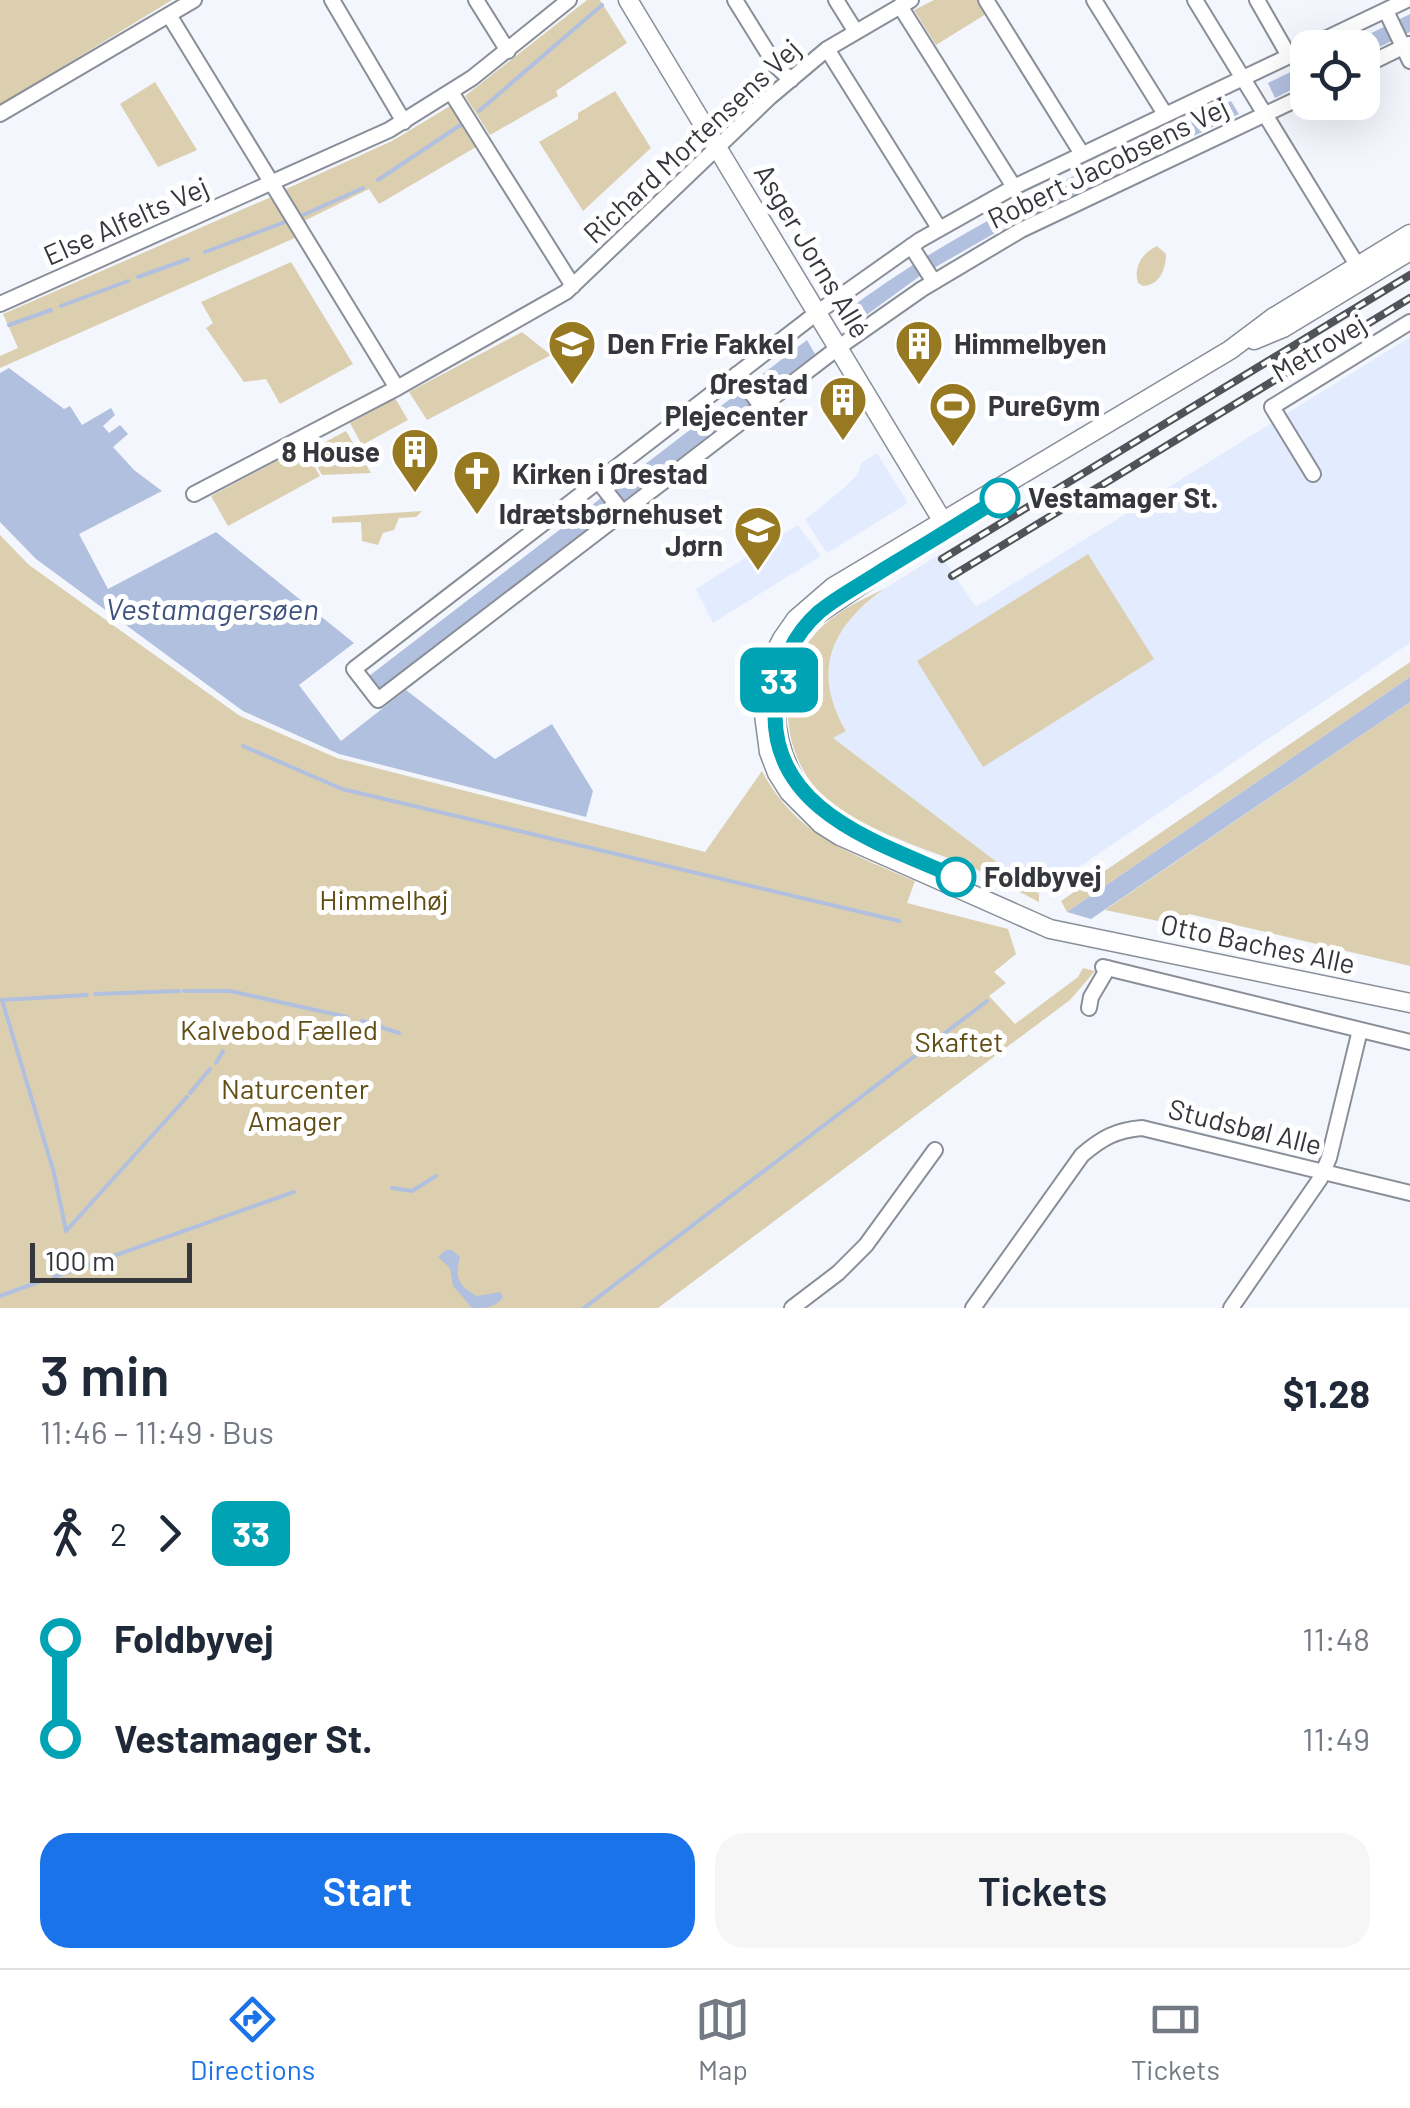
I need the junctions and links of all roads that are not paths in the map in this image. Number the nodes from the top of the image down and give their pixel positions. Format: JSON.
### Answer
{"nodes":[{"id":1,"x":194,"y":0,"type":"edge"},
{"id":2,"x":332,"y":0,"type":"edge"},
{"id":3,"x":476,"y":0,"type":"edge"},
{"id":4,"x":570,"y":0,"type":"edge"},
{"id":5,"x":628,"y":0,"type":"edge"},
{"id":6,"x":735,"y":0,"type":"edge"},
{"id":7,"x":836,"y":0,"type":"edge"},
{"id":8,"x":986,"y":0,"type":"edge"},
{"id":9,"x":1094,"y":0,"type":"edge"},
{"id":10,"x":1195,"y":0,"type":"edge"},
{"id":11,"x":1407,"y":0,"type":"edge"},
{"id":12,"x":1265,"y":2,"type":"edge"},
{"id":13,"x":906,"y":3,"type":"edge"},
{"id":14,"x":169,"y":15,"type":"junction"},
{"id":15,"x":1389,"y":16,"type":"junction"},
{"id":16,"x":856,"y":32,"type":"junction"},
{"id":17,"x":1406,"y":47,"type":"edge"},
{"id":18,"x":826,"y":49,"type":"junction"},
{"id":19,"x":508,"y":51,"type":"junction"},
{"id":20,"x":1289,"y":56,"type":"junction"},
{"id":21,"x":1380,"y":59,"type":"edge"},
{"id":22,"x":1242,"y":78,"type":"junction"},
{"id":23,"x":791,"y":80,"type":"junction"},
{"id":24,"x":451,"y":92,"type":"junction"},
{"id":25,"x":1290,"y":102,"type":"edge"},
{"id":26,"x":0,"y":114,"type":"edge"},
{"id":27,"x":1165,"y":114,"type":"junction"},
{"id":28,"x":1265,"y":114,"type":"junction"},
{"id":29,"x":404,"y":122,"type":"junction"},
{"id":30,"x":718,"y":147,"type":"junction"},
{"id":31,"x":1082,"y":154,"type":"junction"},
{"id":32,"x":272,"y":184,"type":"junction"},
{"id":33,"x":1014,"y":187,"type":"junction"},
{"id":34,"x":940,"y":228,"type":"junction"},
{"id":35,"x":1410,"y":234,"type":"edge"},
{"id":36,"x":1410,"y":251,"type":"edge"},
{"id":37,"x":915,"y":252,"type":"junction"},
{"id":38,"x":1361,"y":272,"type":"junction"},
{"id":39,"x":931,"y":278,"type":"junction"},
{"id":40,"x":573,"y":286,"type":"junction"},
{"id":41,"x":0,"y":304,"type":"edge"},
{"id":42,"x":818,"y":312,"type":"junction"},
{"id":43,"x":1410,"y":322,"type":"edge"},
{"id":44,"x":839,"y":347,"type":"junction"},
{"id":45,"x":737,"y":374,"type":"junction"},
{"id":46,"x":398,"y":388,"type":"junction"},
{"id":47,"x":762,"y":407,"type":"junction"},
{"id":48,"x":1314,"y":474,"type":"dead end"},
{"id":49,"x":601,"y":486,"type":"junction"},
{"id":50,"x":194,"y":494,"type":"dead end"},
{"id":51,"x":622,"y":512,"type":"junction"},
{"id":52,"x":946,"y":526,"type":"junction"},
{"id":53,"x":1410,"y":1002,"type":"edge"},
{"id":54,"x":1089,"y":1008,"type":"dead end"},
{"id":55,"x":1360,"y":1030,"type":"junction"},
{"id":56,"x":1410,"y":1042,"type":"edge"},
{"id":57,"x":935,"y":1150,"type":"dead end"},
{"id":58,"x":1323,"y":1172,"type":"junction"},
{"id":59,"x":1410,"y":1193,"type":"edge"},
{"id":60,"x":792,"y":1308,"type":"edge"},
{"id":61,"x":973,"y":1308,"type":"edge"},
{"id":62,"x":1230,"y":1308,"type":"edge"}],
"edges":[{"from":1,"to":14,"type":"street"},
{"from":2,"to":29,"type":"street"},
{"from":3,"to":19,"type":"street"},
{"from":4,"to":19,"type":"street","name":"Else Alfelts Vej"},
{"from":5,"to":30,"type":"street","name":"Asger Jorns Allé"},
{"from":6,"to":23,"type":"street"},
{"from":7,"to":16,"type":"street"},
{"from":8,"to":31,"type":"street","name":"Robert Jacobsens Vej"},
{"from":9,"to":27,"type":"street","name":"Robert Jacobsens Vej"},
{"from":10,"to":22,"type":"street"},
{"from":11,"to":15,"type":"street","name":"Robert Jacobsens Vej"},
{"from":12,"to":20,"type":"street"},
{"from":13,"to":16,"type":"street","name":"Richard Mortensens Vej"},
{"from":13,"to":33,"type":"street","name":"Richard Mortensens Vej"},
{"from":14,"to":26,"type":"street"},
{"from":14,"to":32,"type":"street"},
{"from":15,"to":17,"type":"street"},
{"from":15,"to":20,"type":"street","name":"Robert Jacobsens Vej"},
{"from":16,"to":18,"type":"street","name":"Richard Mortensens Vej"},
{"from":17,"to":21,"type":"street"},
{"from":18,"to":23,"type":"street","name":"Richard Mortensens Vej"},
{"from":18,"to":34,"type":"street"},
{"from":19,"to":24,"type":"street","name":"Else Alfelts Vej"},
{"from":20,"to":22,"type":"street","name":"Robert Jacobsens Vej"},
{"from":22,"to":27,"type":"street","name":"Robert Jacobsens Vej"},
{"from":22,"to":28,"type":"street"},
{"from":23,"to":30,"type":"street","name":"Richard Mortensens Vej"},
{"from":24,"to":29,"type":"street","name":"Else Alfelts Vej"},
{"from":24,"to":40,"type":"street","name":"Richard Mortensens Vej"},
{"from":25,"to":28,"type":"street","name":"Robert Jacobsens Vej"},
{"from":27,"to":31,"type":"street","name":"Robert Jacobsens Vej"},
{"from":28,"to":38,"type":"street"},
{"from":28,"to":39,"type":"street","name":"Robert Jacobsens Vej"},
{"from":29,"to":32,"type":"street","name":"Else Alfelts Vej"},
{"from":30,"to":40,"type":"street","name":"Richard Mortensens Vej"},
{"from":30,"to":42,"type":"street","name":"Asger Jorns Allé"},
{"from":31,"to":33,"type":"street","name":"Robert Jacobsens Vej"},
{"from":32,"to":41,"type":"street","name":"Else Alfelts Vej"},
{"from":32,"to":46,"type":"street"},
{"from":33,"to":34,"type":"street","name":"Robert Jacobsens Vej"},
{"from":34,"to":37,"type":"street","name":"Robert Jacobsens Vej"},
{"from":35,"to":38,"type":"street"},
{"from":36,"to":38,"type":"street"},
{"from":37,"to":39,"type":"street"},
{"from":37,"to":42,"type":"street","name":"Robert Jacobsens Vej"},
{"from":38,"to":52,"type":"street","name":"Otto Baches Alle"},
{"from":39,"to":44,"type":"street","name":"Robert Jacobsens Vej"},
{"from":40,"to":46,"type":"street","name":"Richard Mortensens Vej"},
{"from":42,"to":44,"type":"street","name":"Asger Jorns Allé"},
{"from":42,"to":45,"type":"street","name":"Robert Jacobsens Vej"},
{"from":43,"to":48,"type":"street","name":"Metrovej"},
{"from":44,"to":47,"type":"street","name":"Robert Jacobsens Vej"},
{"from":44,"to":52,"type":"street","name":"Asger Jorns Allé"},
{"from":45,"to":47,"type":"street"},
{"from":45,"to":49,"type":"street","name":"Robert Jacobsens Vej"},
{"from":46,"to":50,"type":"street","name":"Richard Mortensens Vej"},
{"from":47,"to":51,"type":"street","name":"Robert Jacobsens Vej"},
{"from":49,"to":51,"type":"street"},
{"from":49,"to":51,"type":"street","name":"Robert Jacobsens Vej"},
{"from":52,"to":53,"type":"street","name":"Otto Baches Alle"},
{"from":54,"to":55,"type":"street"},
{"from":55,"to":56,"type":"street"},
{"from":55,"to":58,"type":"street"},
{"from":57,"to":60,"type":"street"},
{"from":58,"to":59,"type":"street","name":"Studsbøl Alle"},
{"from":58,"to":61,"type":"street","name":"Studsbøl Alle"},
{"from":58,"to":62,"type":"street"}]}
